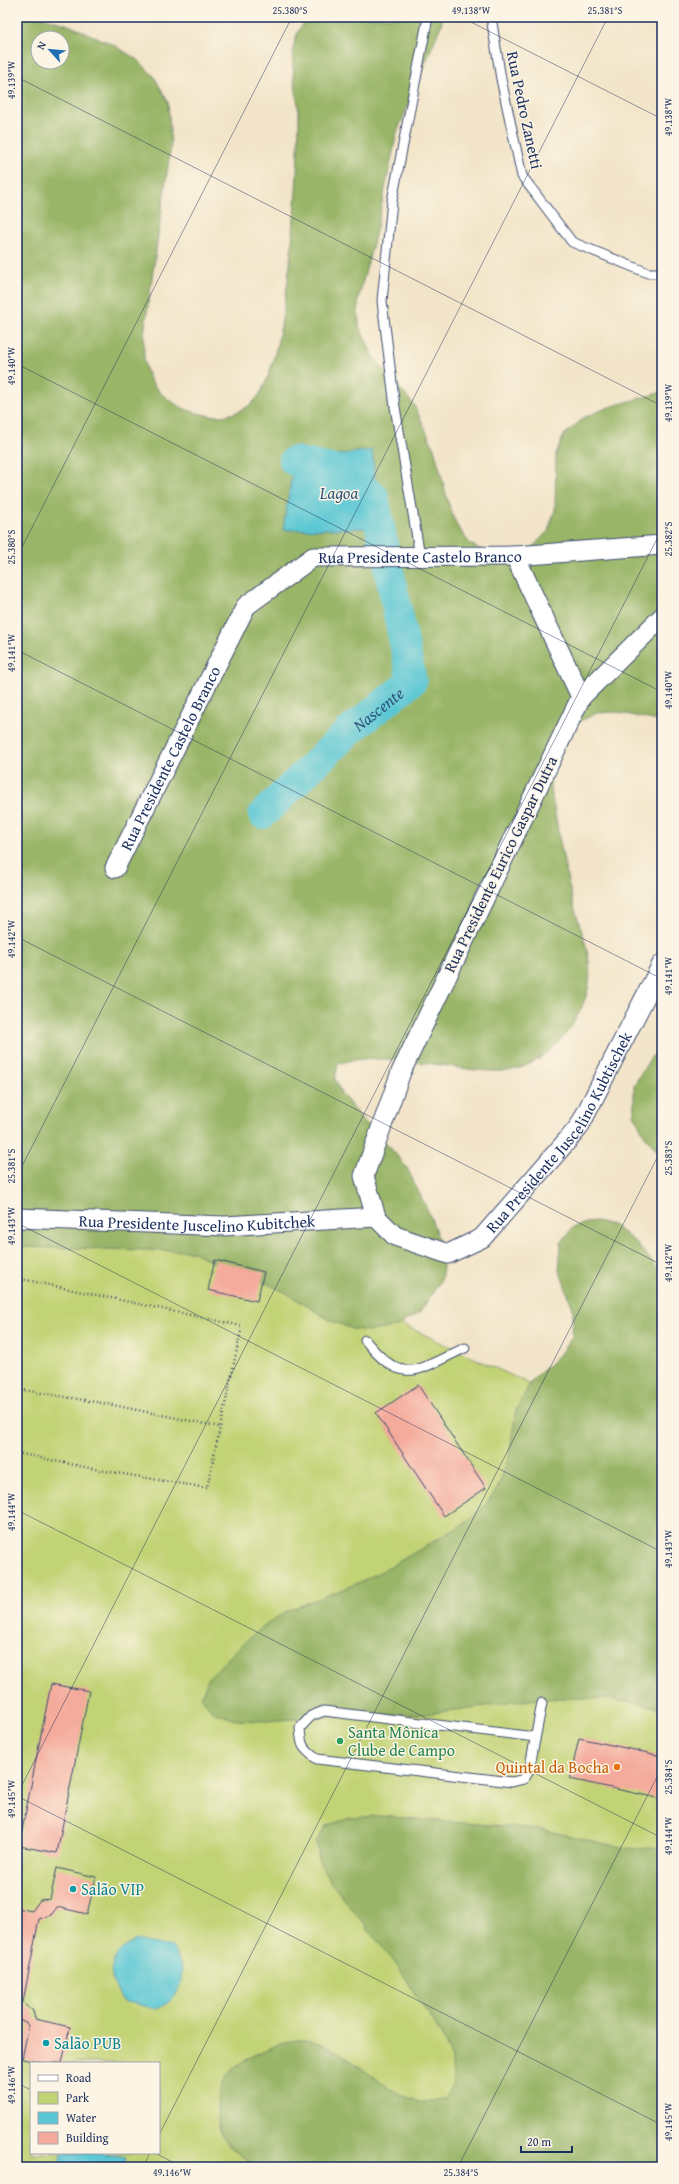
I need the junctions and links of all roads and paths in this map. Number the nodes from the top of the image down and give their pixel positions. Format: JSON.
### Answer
{"nodes":[{"id":1,"x":428,"y":17,"type":"edge"},
{"id":2,"x":491,"y":17,"type":"edge"},
{"id":3,"x":662,"y":273,"type":"edge"},
{"id":4,"x":662,"y":545,"type":"edge"},
{"id":5,"x":420,"y":556,"type":"junction"},
{"id":6,"x":515,"y":556,"type":"junction"},
{"id":7,"x":662,"y":617,"type":"edge"},
{"id":8,"x":581,"y":697,"type":"junction"},
{"id":9,"x":115,"y":868,"type":"dead end"},
{"id":10,"x":662,"y":964,"type":"edge"},
{"id":11,"x":364,"y":1176,"type":"joint"},
{"id":12,"x":376,"y":1217,"type":"junction"},
{"id":13,"x":17,"y":1218,"type":"edge"},
{"id":14,"x":17,"y":1278,"type":"edge"},
{"id":15,"x":365,"y":1340,"type":"dead end"},
{"id":16,"x":465,"y":1348,"type":"dead end"},
{"id":17,"x":17,"y":1389,"type":"edge"},
{"id":18,"x":220,"y":1427,"type":"junction"},
{"id":19,"x":17,"y":1453,"type":"edge"},
{"id":20,"x":542,"y":1703,"type":"dead end"},
{"id":21,"x":535,"y":1737,"type":"junction"}],
"edges":[{"from":1,"to":5,"type":"lane"},
{"from":2,"to":3,"type":"lane","name":"Rua Pedro Zanetti"},
{"from":4,"to":6,"type":"street","name":"Rua Presidente Castelo Branco"},
{"from":5,"to":6,"type":"street","name":"Rua Presidente Castelo Branco"},
{"from":5,"to":9,"type":"street","name":"Rua Presidente Castelo Branco"},
{"from":6,"to":8,"type":"street"},
{"from":7,"to":8,"type":"street","name":"Rua Presidente Eurico Gaspar Dutra"},
{"from":8,"to":11,"type":"street","name":"Rua Presidente Eurico Gaspar Dutra"},
{"from":10,"to":12,"type":"street","name":"Rua Presidente Juscelino Kubtischek"},
{"from":11,"to":12,"type":"street","name":"Rua Presidente Juscelino Kubtischek"},
{"from":12,"to":13,"type":"street","name":"Rua Presidente Juscelino Kubitchek"},
{"from":14,"to":18,"type":"path"},
{"from":15,"to":16,"type":"lane"},
{"from":17,"to":18,"type":"path"},
{"from":18,"to":19,"type":"path"},
{"from":20,"to":21,"type":"lane"},
{"from":21,"to":21,"type":"lane"}]}
